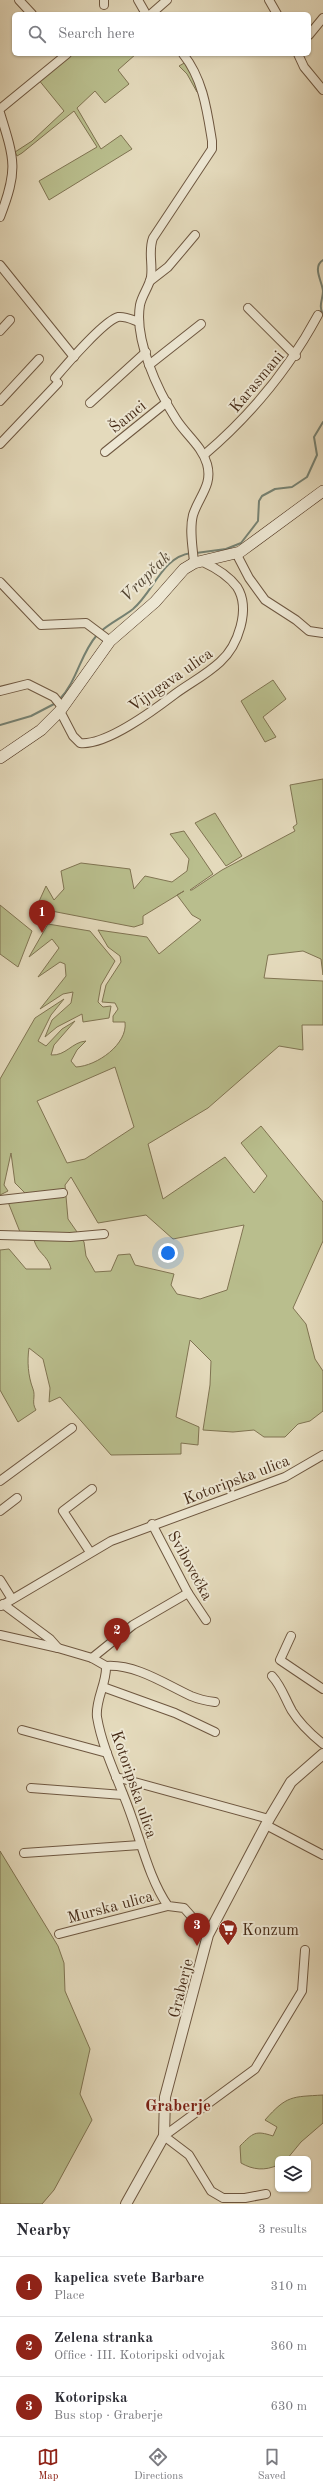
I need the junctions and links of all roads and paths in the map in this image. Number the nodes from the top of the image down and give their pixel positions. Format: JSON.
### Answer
{"nodes":[{"id":1,"x":19,"y":0,"type":"edge"},
{"id":2,"x":138,"y":0,"type":"edge"},
{"id":3,"x":167,"y":0,"type":"edge"},
{"id":4,"x":269,"y":0,"type":"edge"},
{"id":5,"x":30,"y":12,"type":"edge"},
{"id":6,"x":145,"y":12,"type":"edge"},
{"id":7,"x":154,"y":12,"type":"edge"},
{"id":8,"x":276,"y":12,"type":"edge"},
{"id":9,"x":323,"y":18,"type":"edge"},
{"id":10,"x":311,"y":33,"type":"edge"},
{"id":11,"x":65,"y":56,"type":"edge"},
{"id":12,"x":184,"y":56,"type":"edge"},
{"id":13,"x":299,"y":56,"type":"edge"},
{"id":14,"x":323,"y":90,"type":"edge"},
{"id":15,"x":0,"y":109,"type":"edge"},
{"id":16,"x":1,"y":118,"type":"edge"},
{"id":17,"x":0,"y":217,"type":"edge"},
{"id":18,"x":195,"y":235,"type":"dead end"},
{"id":19,"x":0,"y":265,"type":"edge"},
{"id":20,"x":150,"y":281,"type":"junction"},
{"id":21,"x":248,"y":308,"type":"dead end"},
{"id":22,"x":318,"y":315,"type":"dead end"},
{"id":23,"x":10,"y":320,"type":"dead end"},
{"id":24,"x":139,"y":322,"type":"junction"},
{"id":25,"x":201,"y":324,"type":"dead end"},
{"id":26,"x":0,"y":331,"type":"edge"},
{"id":27,"x":146,"y":352,"type":"junction"},
{"id":28,"x":296,"y":356,"type":"junction"},
{"id":29,"x":74,"y":357,"type":"junction"},
{"id":30,"x":40,"y":359,"type":"dead end"},
{"id":31,"x":149,"y":365,"type":"junction"},
{"id":32,"x":0,"y":401,"type":"edge"},
{"id":33,"x":90,"y":402,"type":"dead end"},
{"id":34,"x":167,"y":402,"type":"junction"},
{"id":35,"x":0,"y":444,"type":"edge"},
{"id":36,"x":105,"y":452,"type":"dead end"},
{"id":37,"x":204,"y":455,"type":"junction"},
{"id":38,"x":323,"y":491,"type":"edge"},
{"id":39,"x":236,"y":553,"type":"junction"},
{"id":40,"x":196,"y":559,"type":"junction"},
{"id":41,"x":0,"y":582,"type":"edge"},
{"id":42,"x":323,"y":633,"type":"edge"},
{"id":43,"x":104,"y":636,"type":"junction"},
{"id":44,"x":0,"y":691,"type":"edge"},
{"id":45,"x":59,"y":705,"type":"junction"},
{"id":46,"x":0,"y":758,"type":"edge"},
{"id":47,"x":63,"y":1193,"type":"dead end"},
{"id":48,"x":0,"y":1200,"type":"edge"},
{"id":49,"x":104,"y":1234,"type":"dead end"},
{"id":50,"x":0,"y":1235,"type":"edge"},
{"id":51,"x":72,"y":1428,"type":"dead end"},
{"id":52,"x":323,"y":1455,"type":"edge"},
{"id":53,"x":0,"y":1481,"type":"edge"},
{"id":54,"x":92,"y":1489,"type":"dead end"},
{"id":55,"x":17,"y":1498,"type":"dead end"},
{"id":56,"x":0,"y":1511,"type":"edge"},
{"id":57,"x":152,"y":1524,"type":"junction"},
{"id":58,"x":90,"y":1552,"type":"junction"},
{"id":59,"x":0,"y":1580,"type":"edge"},
{"id":60,"x":188,"y":1593,"type":"junction"},
{"id":61,"x":12,"y":1599,"type":"junction"},
{"id":62,"x":2,"y":1606,"type":"edge"},
{"id":63,"x":206,"y":1620,"type":"dead end"},
{"id":64,"x":0,"y":1634,"type":"edge"},
{"id":65,"x":291,"y":1636,"type":"dead end"},
{"id":66,"x":58,"y":1648,"type":"junction"},
{"id":67,"x":92,"y":1658,"type":"junction"},
{"id":68,"x":106,"y":1666,"type":"junction"},
{"id":69,"x":272,"y":1676,"type":"dead end"},
{"id":70,"x":103,"y":1688,"type":"junction"},
{"id":71,"x":323,"y":1689,"type":"edge"},
{"id":72,"x":215,"y":1702,"type":"dead end"},
{"id":73,"x":22,"y":1730,"type":"dead end"},
{"id":74,"x":215,"y":1732,"type":"dead end"},
{"id":75,"x":323,"y":1744,"type":"edge"},
{"id":76,"x":107,"y":1752,"type":"junction"},
{"id":77,"x":323,"y":1754,"type":"edge"},
{"id":78,"x":116,"y":1777,"type":"junction"},
{"id":79,"x":31,"y":1788,"type":"dead end"},
{"id":80,"x":123,"y":1796,"type":"junction"},
{"id":81,"x":267,"y":1822,"type":"junction"},
{"id":82,"x":140,"y":1845,"type":"junction"},
{"id":83,"x":24,"y":1853,"type":"dead end"},
{"id":84,"x":323,"y":1855,"type":"edge"},
{"id":85,"x":168,"y":1906,"type":"junction"},
{"id":86,"x":59,"y":1934,"type":"dead end"},
{"id":87,"x":208,"y":1935,"type":"junction"},
{"id":88,"x":305,"y":1950,"type":"dead end"},
{"id":89,"x":164,"y":2136,"type":"junction"},
{"id":90,"x":266,"y":2194,"type":"dead end"},
{"id":91,"x":126,"y":2204,"type":"edge"}],
"edges":[{"from":1,"to":5,"type":"street"},
{"from":2,"to":6,"type":"street"},
{"from":3,"to":7,"type":"street"},
{"from":4,"to":8,"type":"street"},
{"from":9,"to":10,"type":"street"},
{"from":11,"to":15,"type":"street"},
{"from":12,"to":20,"type":"street"},
{"from":13,"to":14,"type":"street"},
{"from":16,"to":17,"type":"street"},
{"from":18,"to":20,"type":"street"},
{"from":19,"to":29,"type":"street"},
{"from":20,"to":24,"type":"street"},
{"from":21,"to":28,"type":"street"},
{"from":22,"to":28,"type":"street","name":"Karasmani"},
{"from":23,"to":26,"type":"street"},
{"from":24,"to":27,"type":"street"},
{"from":24,"to":29,"type":"street"},
{"from":25,"to":31,"type":"street"},
{"from":27,"to":31,"type":"street"},
{"from":27,"to":33,"type":"street"},
{"from":28,"to":37,"type":"street","name":"Karasmani"},
{"from":29,"to":35,"type":"street"},
{"from":30,"to":32,"type":"street"},
{"from":31,"to":34,"type":"street"},
{"from":34,"to":36,"type":"street","name":"Šamci"},
{"from":34,"to":37,"type":"street"},
{"from":37,"to":40,"type":"street"},
{"from":38,"to":39,"type":"main road"},
{"from":39,"to":40,"type":"main road"},
{"from":39,"to":42,"type":"street"},
{"from":40,"to":43,"type":"main road"},
{"from":40,"to":45,"type":"street","name":"Vijugava ulica"},
{"from":41,"to":43,"type":"street"},
{"from":43,"to":45,"type":"main road"},
{"from":44,"to":45,"type":"street"},
{"from":45,"to":46,"type":"main road"},
{"from":47,"to":48,"type":"street"},
{"from":49,"to":50,"type":"street"},
{"from":51,"to":53,"type":"street"},
{"from":52,"to":57,"type":"street","name":"Kotoripska ulica"},
{"from":54,"to":58,"type":"street"},
{"from":55,"to":56,"type":"street"},
{"from":57,"to":58,"type":"street","name":"Kotoripska ulica"},
{"from":57,"to":60,"type":"street","name":"Svibovečka"},
{"from":58,"to":61,"type":"street","name":"Kotoripska ulica"},
{"from":59,"to":61,"type":"street"},
{"from":60,"to":63,"type":"street","name":"Svibovečka"},
{"from":60,"to":67,"type":"street"},
{"from":61,"to":62,"type":"street","name":"Kotoripska ulica"},
{"from":62,"to":66,"type":"street","name":"Kotoripska ulica"},
{"from":64,"to":66,"type":"street","name":"Kotoripska ulica"},
{"from":65,"to":71,"type":"street"},
{"from":66,"to":67,"type":"street","name":"Kotoripska ulica"},
{"from":67,"to":68,"type":"street","name":"Kotoripska ulica"},
{"from":68,"to":70,"type":"street","name":"Kotoripska ulica"},
{"from":68,"to":72,"type":"street"},
{"from":69,"to":75,"type":"street"},
{"from":70,"to":74,"type":"street"},
{"from":70,"to":76,"type":"street","name":"Kotoripska ulica"},
{"from":73,"to":76,"type":"street"},
{"from":76,"to":78,"type":"street","name":"Kotoripska ulica"},
{"from":77,"to":81,"type":"street","name":"Graberje"},
{"from":78,"to":80,"type":"street","name":"Kotoripska ulica"},
{"from":78,"to":81,"type":"street"},
{"from":79,"to":80,"type":"street"},
{"from":80,"to":82,"type":"street","name":"Kotoripska ulica"},
{"from":81,"to":84,"type":"street"},
{"from":81,"to":87,"type":"street","name":"Graberje"},
{"from":82,"to":83,"type":"street"},
{"from":82,"to":85,"type":"street","name":"Kotoripska ulica"},
{"from":85,"to":86,"type":"street","name":"Murska ulica"},
{"from":85,"to":87,"type":"street"},
{"from":87,"to":89,"type":"street","name":"Graberje"},
{"from":88,"to":89,"type":"street"},
{"from":89,"to":90,"type":"street"},
{"from":89,"to":91,"type":"street","name":"Graberje"}]}
